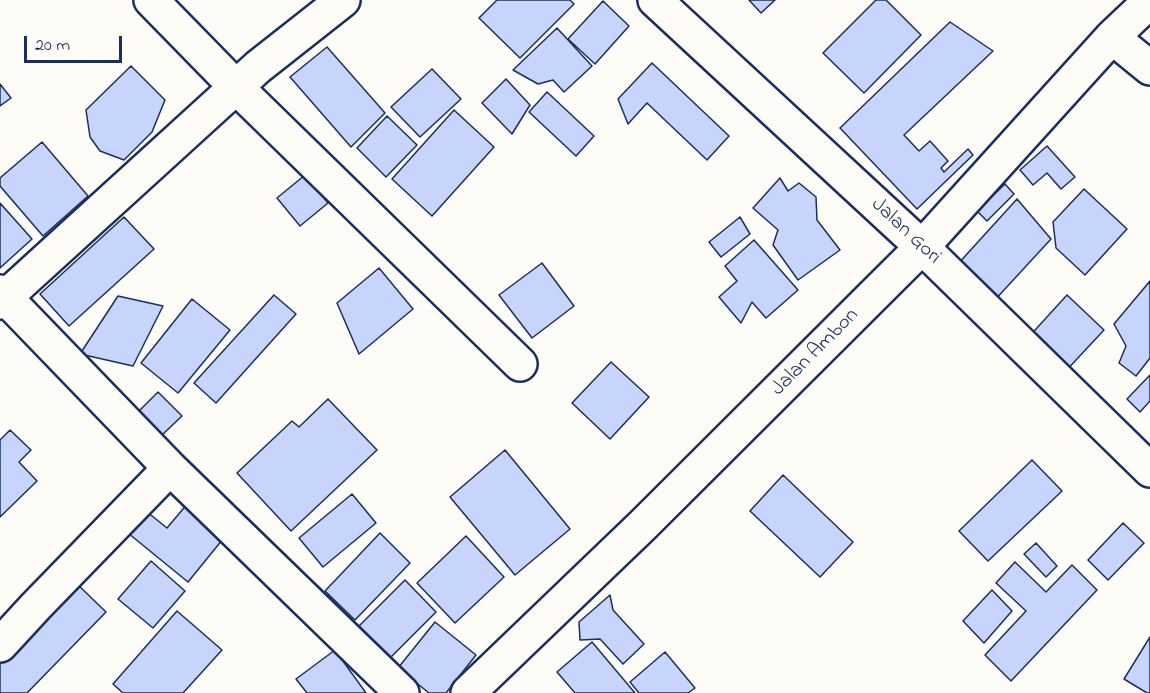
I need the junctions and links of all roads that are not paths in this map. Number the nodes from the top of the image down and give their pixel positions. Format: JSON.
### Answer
{"nodes":[{"id":1,"x":152,"y":0,"type":"edge"},
{"id":2,"x":343,"y":0,"type":"edge"},
{"id":3,"x":655,"y":0,"type":"edge"},
{"id":4,"x":1150,"y":2,"type":"edge"},
{"id":5,"x":1112,"y":37,"type":"junction"},
{"id":6,"x":1150,"y":68,"type":"edge"},
{"id":7,"x":236,"y":87,"type":"junction"},
{"id":8,"x":922,"y":247,"type":"junction"},
{"id":9,"x":2,"y":297,"type":"edge"},
{"id":10,"x":520,"y":364,"type":"dead end"},
{"id":11,"x":170,"y":468,"type":"junction"},
{"id":12,"x":1150,"y":470,"type":"edge"},
{"id":13,"x":0,"y":645,"type":"edge"},
{"id":14,"x":402,"y":693,"type":"edge"},
{"id":15,"x":468,"y":693,"type":"edge"}],
"edges":[{"from":1,"to":7,"type":"street"},
{"from":2,"to":7,"type":"street"},
{"from":3,"to":8,"type":"street","name":"Jalan Gori"},
{"from":4,"to":5,"type":"street","name":"Jalan Ambon"},
{"from":5,"to":6,"type":"street"},
{"from":5,"to":8,"type":"street","name":"Jalan Ambon"},
{"from":7,"to":9,"type":"street"},
{"from":7,"to":10,"type":"street"},
{"from":8,"to":12,"type":"street","name":"Jalan Gori"},
{"from":8,"to":15,"type":"street","name":"Jalan Ambon"},
{"from":9,"to":11,"type":"street"},
{"from":11,"to":13,"type":"street"},
{"from":11,"to":14,"type":"street"}]}
